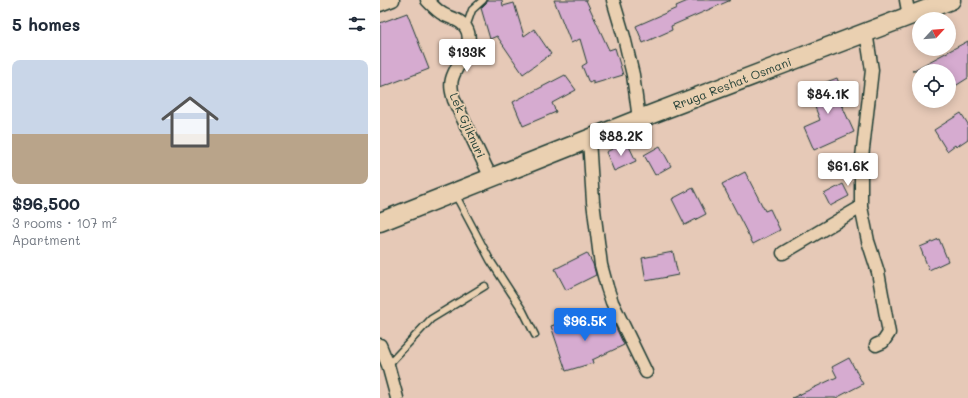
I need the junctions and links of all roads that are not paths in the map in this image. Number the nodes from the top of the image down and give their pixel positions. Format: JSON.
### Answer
{"nodes":[{"id":1,"x":393,"y":0,"type":"edge"},
{"id":2,"x":427,"y":0,"type":"edge"},
{"id":3,"x":483,"y":0,"type":"edge"},
{"id":4,"x":613,"y":0,"type":"edge"},
{"id":5,"x":951,"y":0,"type":"edge"},
{"id":6,"x":380,"y":5,"type":"edge"},
{"id":7,"x":907,"y":8,"type":"edge"},
{"id":8,"x":466,"y":27,"type":"junction"},
{"id":9,"x":866,"y":32,"type":"junction"},
{"id":10,"x":639,"y":119,"type":"junction"},
{"id":11,"x":589,"y":139,"type":"junction"},
{"id":12,"x":491,"y":178,"type":"junction"},
{"id":13,"x":454,"y":193,"type":"junction"},
{"id":14,"x":861,"y":207,"type":"junction"},
{"id":15,"x":380,"y":222,"type":"edge"},
{"id":16,"x":783,"y":253,"type":"dead end"},
{"id":17,"x":485,"y":286,"type":"dead end"},
{"id":18,"x":535,"y":336,"type":"dead end"},
{"id":19,"x":380,"y":345,"type":"edge"},
{"id":20,"x":876,"y":345,"type":"dead end"},
{"id":21,"x":388,"y":365,"type":"junction"},
{"id":22,"x":646,"y":372,"type":"dead end"},
{"id":23,"x":397,"y":398,"type":"edge"}],
"edges":[{"from":1,"to":6,"type":"street"},
{"from":2,"to":8,"type":"street"},
{"from":3,"to":8,"type":"lane","name":"Lek Gjiknuri"},
{"from":4,"to":10,"type":"street"},
{"from":5,"to":7,"type":"main road","name":"Rruga Reshat Osmani"},
{"from":7,"to":9,"type":"main road","name":"Rruga Reshat Osmani"},
{"from":8,"to":12,"type":"street","name":"Lek Gjiknuri"},
{"from":9,"to":10,"type":"main road","name":"Rruga Reshat Osmani"},
{"from":9,"to":14,"type":"street"},
{"from":10,"to":11,"type":"main road","name":"Rruga Reshat Osmani"},
{"from":11,"to":12,"type":"main road","name":"Rruga Reshat Osmani"},
{"from":11,"to":22,"type":"street"},
{"from":12,"to":13,"type":"main road","name":"Rruga Reshat Osmani"},
{"from":13,"to":15,"type":"main road","name":"Rruga Reshat Osmani"},
{"from":13,"to":18,"type":"lane"},
{"from":14,"to":16,"type":"street"},
{"from":14,"to":20,"type":"street"},
{"from":17,"to":21,"type":"lane"},
{"from":19,"to":21,"type":"street"},
{"from":21,"to":23,"type":"street"}]}
